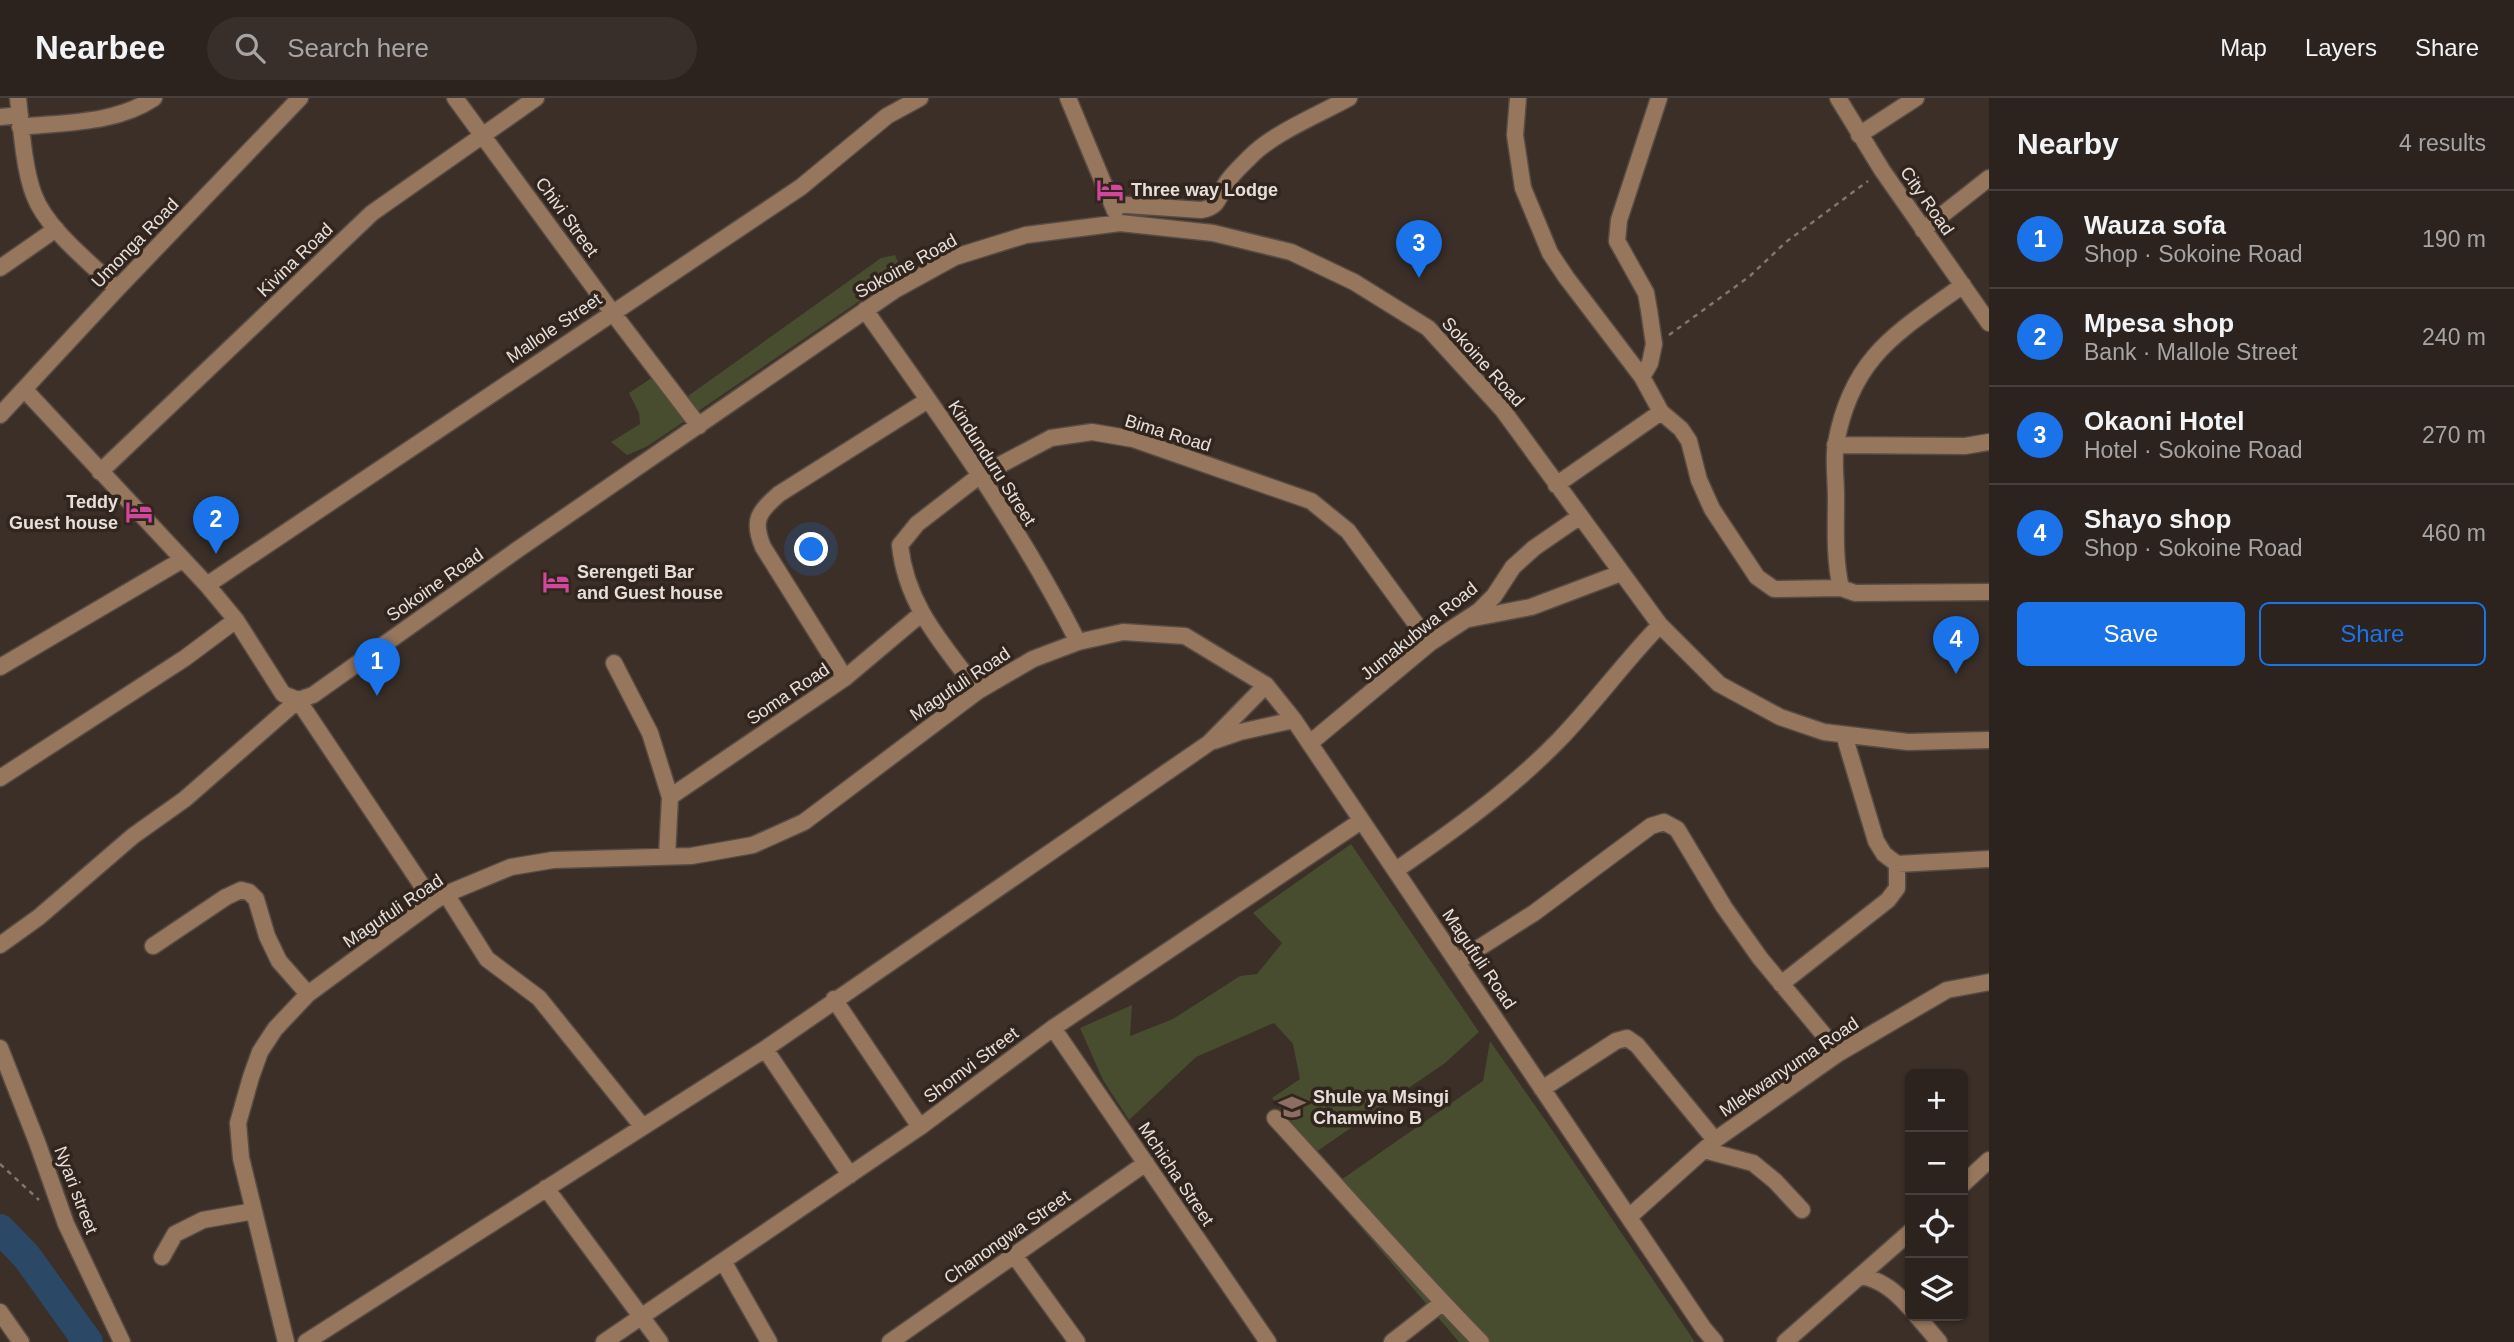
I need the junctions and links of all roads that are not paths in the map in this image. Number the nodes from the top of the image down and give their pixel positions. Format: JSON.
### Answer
{"nodes":[{"id":1,"x":18,"y":98,"type":"edge"},
{"id":2,"x":155,"y":98,"type":"edge"},
{"id":3,"x":300,"y":98,"type":"edge"},
{"id":4,"x":455,"y":98,"type":"edge"},
{"id":5,"x":536,"y":98,"type":"edge"},
{"id":6,"x":920,"y":98,"type":"edge"},
{"id":7,"x":1068,"y":98,"type":"edge"},
{"id":8,"x":1349,"y":98,"type":"edge"},
{"id":9,"x":1518,"y":98,"type":"edge"},
{"id":10,"x":1659,"y":98,"type":"edge"},
{"id":11,"x":1838,"y":98,"type":"edge"},
{"id":12,"x":1916,"y":98,"type":"edge"},
{"id":13,"x":0,"y":117,"type":"edge"},
{"id":14,"x":20,"y":121,"type":"junction"},
{"id":15,"x":483,"y":133,"type":"junction"},
{"id":16,"x":1859,"y":135,"type":"junction"},
{"id":17,"x":1989,"y":178,"type":"edge"},
{"id":18,"x":1112,"y":204,"type":"junction"},
{"id":19,"x":1120,"y":223,"type":"junction"},
{"id":20,"x":57,"y":229,"type":"junction"},
{"id":21,"x":1923,"y":230,"type":"junction"},
{"id":22,"x":0,"y":268,"type":"edge"},
{"id":23,"x":1963,"y":285,"type":"junction"},
{"id":24,"x":117,"y":289,"type":"junction"},
{"id":25,"x":865,"y":310,"type":"junction"},
{"id":26,"x":612,"y":312,"type":"junction"},
{"id":27,"x":1989,"y":323,"type":"edge"},
{"id":28,"x":1642,"y":377,"type":"junction"},
{"id":29,"x":25,"y":390,"type":"junction"},
{"id":30,"x":928,"y":400,"type":"junction"},
{"id":31,"x":1661,"y":412,"type":"junction"},
{"id":32,"x":0,"y":415,"type":"edge"},
{"id":33,"x":699,"y":426,"type":"junction"},
{"id":34,"x":1989,"y":442,"type":"edge"},
{"id":35,"x":1835,"y":445,"type":"junction"},
{"id":36,"x":100,"y":472,"type":"junction"},
{"id":37,"x":979,"y":476,"type":"junction"},
{"id":38,"x":1556,"y":485,"type":"junction"},
{"id":39,"x":1579,"y":517,"type":"junction"},
{"id":40,"x":181,"y":560,"type":"junction"},
{"id":41,"x":1621,"y":573,"type":"junction"},
{"id":42,"x":206,"y":585,"type":"junction"},
{"id":43,"x":1841,"y":588,"type":"junction"},
{"id":44,"x":1989,"y":592,"type":"edge"},
{"id":45,"x":921,"y":614,"type":"junction"},
{"id":46,"x":236,"y":620,"type":"junction"},
{"id":47,"x":1466,"y":620,"type":"junction"},
{"id":48,"x":1660,"y":625,"type":"junction"},
{"id":49,"x":1078,"y":642,"type":"junction"},
{"id":50,"x":1430,"y":643,"type":"junction"},
{"id":51,"x":614,"y":663,"type":"dead end"},
{"id":52,"x":0,"y":667,"type":"edge"},
{"id":53,"x":845,"y":678,"type":"junction"},
{"id":54,"x":1266,"y":685,"type":"junction"},
{"id":55,"x":978,"y":691,"type":"junction"},
{"id":56,"x":298,"y":700,"type":"junction"},
{"id":57,"x":1294,"y":720,"type":"junction"},
{"id":58,"x":1844,"y":735,"type":"junction"},
{"id":59,"x":1989,"y":740,"type":"edge"},
{"id":60,"x":1209,"y":743,"type":"junction"},
{"id":61,"x":1310,"y":743,"type":"junction"},
{"id":62,"x":0,"y":778,"type":"edge"},
{"id":63,"x":670,"y":797,"type":"junction"},
{"id":64,"x":1362,"y":821,"type":"junction"},
{"id":65,"x":667,"y":856,"type":"junction"},
{"id":66,"x":1989,"y":859,"type":"edge"},
{"id":67,"x":1897,"y":864,"type":"junction"},
{"id":68,"x":1396,"y":870,"type":"junction"},
{"id":69,"x":440,"y":898,"type":"junction"},
{"id":70,"x":0,"y":946,"type":"edge"},
{"id":71,"x":153,"y":946,"type":"dead end"},
{"id":72,"x":1457,"y":962,"type":"junction"},
{"id":73,"x":1989,"y":982,"type":"edge"},
{"id":74,"x":1781,"y":984,"type":"junction"},
{"id":75,"x":308,"y":995,"type":"junction"},
{"id":76,"x":834,"y":999,"type":"junction"},
{"id":77,"x":1053,"y":1028,"type":"junction"},
{"id":78,"x":0,"y":1048,"type":"edge"},
{"id":79,"x":765,"y":1049,"type":"junction"},
{"id":80,"x":1839,"y":1054,"type":"junction"},
{"id":81,"x":1542,"y":1089,"type":"junction"},
{"id":82,"x":1275,"y":1118,"type":"dead end"},
{"id":83,"x":642,"y":1126,"type":"junction"},
{"id":84,"x":920,"y":1127,"type":"junction"},
{"id":85,"x":1709,"y":1145,"type":"junction"},
{"id":86,"x":1989,"y":1160,"type":"edge"},
{"id":87,"x":1146,"y":1163,"type":"junction"},
{"id":88,"x":850,"y":1175,"type":"junction"},
{"id":89,"x":1968,"y":1179,"type":"edge"},
{"id":90,"x":546,"y":1188,"type":"junction"},
{"id":91,"x":1802,"y":1210,"type":"dead end"},
{"id":92,"x":254,"y":1211,"type":"junction"},
{"id":93,"x":1629,"y":1217,"type":"junction"},
{"id":94,"x":1905,"y":1237,"type":"edge"},
{"id":95,"x":1014,"y":1255,"type":"junction"},
{"id":96,"x":162,"y":1257,"type":"dead end"},
{"id":97,"x":723,"y":1261,"type":"junction"},
{"id":98,"x":1862,"y":1276,"type":"junction"},
{"id":99,"x":1442,"y":1303,"type":"junction"},
{"id":100,"x":1905,"y":1303,"type":"edge"},
{"id":101,"x":0,"y":1312,"type":"edge"},
{"id":102,"x":642,"y":1316,"type":"junction"},
{"id":103,"x":1921,"y":1321,"type":"edge"},
{"id":104,"x":21,"y":1342,"type":"edge"},
{"id":105,"x":122,"y":1342,"type":"edge"},
{"id":106,"x":286,"y":1342,"type":"edge"},
{"id":107,"x":306,"y":1342,"type":"edge"},
{"id":108,"x":604,"y":1342,"type":"edge"},
{"id":109,"x":660,"y":1342,"type":"edge"},
{"id":110,"x":769,"y":1342,"type":"edge"},
{"id":111,"x":891,"y":1342,"type":"edge"},
{"id":112,"x":1077,"y":1342,"type":"edge"},
{"id":113,"x":1268,"y":1342,"type":"edge"},
{"id":114,"x":1392,"y":1342,"type":"edge"},
{"id":115,"x":1481,"y":1342,"type":"edge"},
{"id":116,"x":1715,"y":1342,"type":"edge"},
{"id":117,"x":1785,"y":1342,"type":"edge"},
{"id":118,"x":1939,"y":1342,"type":"edge"}],
"edges":[{"from":1,"to":14,"type":"street"},
{"from":2,"to":14,"type":"street"},
{"from":3,"to":24,"type":"street","name":"Umonga Road"},
{"from":4,"to":15,"type":"street","name":"Chivi Street"},
{"from":5,"to":15,"type":"street","name":"Kivina Road"},
{"from":6,"to":26,"type":"street","name":"Mallole Street"},
{"from":7,"to":18,"type":"street"},
{"from":8,"to":18,"type":"street"},
{"from":9,"to":28,"type":"street"},
{"from":10,"to":28,"type":"street"},
{"from":11,"to":16,"type":"street","name":"City Road"},
{"from":12,"to":16,"type":"street"},
{"from":13,"to":14,"type":"street"},
{"from":14,"to":20,"type":"street"},
{"from":15,"to":26,"type":"street","name":"Chivi Street"},
{"from":15,"to":36,"type":"street","name":"Kivina Road"},
{"from":16,"to":21,"type":"street","name":"City Road"},
{"from":17,"to":21,"type":"street"},
{"from":18,"to":19,"type":"street"},
{"from":19,"to":25,"type":"street","name":"Sokoine Road"},
{"from":19,"to":38,"type":"street","name":"Sokoine Road"},
{"from":20,"to":22,"type":"street"},
{"from":20,"to":24,"type":"street"},
{"from":21,"to":23,"type":"street","name":"City Road"},
{"from":23,"to":27,"type":"street","name":"City Road"},
{"from":23,"to":35,"type":"street"},
{"from":24,"to":29,"type":"street","name":"Umonga Road"},
{"from":25,"to":30,"type":"street","name":"Kindunduru Street"},
{"from":25,"to":33,"type":"street","name":"Sokoine Road"},
{"from":26,"to":33,"type":"street","name":"Chivi Street"},
{"from":26,"to":42,"type":"street","name":"Mallole Street"},
{"from":28,"to":31,"type":"street"},
{"from":29,"to":32,"type":"street","name":"Umonga Road"},
{"from":29,"to":36,"type":"street"},
{"from":30,"to":37,"type":"street","name":"Kindunduru Street"},
{"from":30,"to":53,"type":"street"},
{"from":31,"to":38,"type":"street"},
{"from":31,"to":43,"type":"street"},
{"from":33,"to":56,"type":"street","name":"Sokoine Road"},
{"from":34,"to":35,"type":"street"},
{"from":35,"to":43,"type":"street"},
{"from":36,"to":40,"type":"street"},
{"from":37,"to":45,"type":"street","name":"Bima Road"},
{"from":37,"to":49,"type":"street","name":"Kindunduru Street"},
{"from":37,"to":50,"type":"street","name":"Bima Road"},
{"from":38,"to":39,"type":"street","name":"Sokoine Road"},
{"from":39,"to":41,"type":"street","name":"Sokoine Road"},
{"from":39,"to":47,"type":"street","name":"Jumakubwa Road"},
{"from":40,"to":42,"type":"street"},
{"from":40,"to":52,"type":"street"},
{"from":41,"to":47,"type":"street"},
{"from":41,"to":48,"type":"street","name":"Sokoine Road"},
{"from":42,"to":46,"type":"street"},
{"from":43,"to":44,"type":"street"},
{"from":45,"to":53,"type":"street","name":"Soma Road"},
{"from":45,"to":55,"type":"street","name":"Bima Road"},
{"from":46,"to":56,"type":"street"},
{"from":46,"to":62,"type":"street"},
{"from":47,"to":50,"type":"street","name":"Jumakubwa Road"},
{"from":48,"to":58,"type":"street","name":"Sokoine Road"},
{"from":48,"to":68,"type":"street"},
{"from":49,"to":54,"type":"street","name":"Magufuli Road"},
{"from":49,"to":55,"type":"street","name":"Magufuli Road"},
{"from":50,"to":61,"type":"street","name":"Jumakubwa Road"},
{"from":51,"to":63,"type":"street"},
{"from":53,"to":63,"type":"street","name":"Soma Road"},
{"from":54,"to":57,"type":"street","name":"Magufuli Road"},
{"from":54,"to":60,"type":"street"},
{"from":55,"to":65,"type":"street","name":"Magufuli Road"},
{"from":56,"to":69,"type":"street"},
{"from":56,"to":70,"type":"street","name":"Sokoine Road"},
{"from":57,"to":60,"type":"street"},
{"from":57,"to":61,"type":"street","name":"Magufuli Road"},
{"from":58,"to":59,"type":"street","name":"Sokoine Road"},
{"from":58,"to":67,"type":"street"},
{"from":60,"to":76,"type":"street"},
{"from":61,"to":64,"type":"street","name":"Magufuli Road"},
{"from":63,"to":65,"type":"street"},
{"from":64,"to":68,"type":"street","name":"Magufuli Road"},
{"from":64,"to":77,"type":"street","name":"Shomvi Street"},
{"from":65,"to":69,"type":"street","name":"Magufuli Road"},
{"from":66,"to":67,"type":"street"},
{"from":67,"to":74,"type":"street"},
{"from":68,"to":72,"type":"street","name":"Magufuli Road"},
{"from":69,"to":75,"type":"street","name":"Magufuli Road"},
{"from":69,"to":83,"type":"street"},
{"from":71,"to":75,"type":"street"},
{"from":72,"to":74,"type":"street"},
{"from":72,"to":81,"type":"street","name":"Magufuli Road"},
{"from":73,"to":80,"type":"street","name":"Mlekwanyuma Road"},
{"from":74,"to":80,"type":"street"},
{"from":75,"to":92,"type":"street","name":"Magufuli Road"},
{"from":76,"to":79,"type":"street"},
{"from":76,"to":84,"type":"street"},
{"from":77,"to":84,"type":"street","name":"Shomvi Street"},
{"from":77,"to":87,"type":"street","name":"Mchicha Street"},
{"from":78,"to":105,"type":"street","name":"Nyari street"},
{"from":79,"to":83,"type":"street"},
{"from":79,"to":88,"type":"street"},
{"from":80,"to":85,"type":"street","name":"Mlekwanyuma Road"},
{"from":81,"to":85,"type":"street"},
{"from":81,"to":93,"type":"street","name":"Magufuli Road"},
{"from":82,"to":99,"type":"street"},
{"from":83,"to":90,"type":"street"},
{"from":84,"to":88,"type":"street","name":"Shomvi Street"},
{"from":85,"to":91,"type":"street"},
{"from":85,"to":93,"type":"street","name":"Mlekwanyuma Road"},
{"from":86,"to":89,"type":"street"},
{"from":87,"to":95,"type":"street","name":"Chanongwa Street"},
{"from":87,"to":113,"type":"street","name":"Mchicha Street"},
{"from":88,"to":97,"type":"street","name":"Shomvi Street"},
{"from":90,"to":102,"type":"street"},
{"from":90,"to":107,"type":"street"},
{"from":92,"to":96,"type":"street"},
{"from":92,"to":106,"type":"street","name":"Magufuli Road"},
{"from":93,"to":116,"type":"street","name":"Magufuli Road"},
{"from":94,"to":98,"type":"street"},
{"from":95,"to":111,"type":"street","name":"Chanongwa Street"},
{"from":95,"to":112,"type":"street"},
{"from":97,"to":102,"type":"street","name":"Shomvi Street"},
{"from":97,"to":110,"type":"street"},
{"from":98,"to":100,"type":"street"},
{"from":98,"to":117,"type":"street"},
{"from":99,"to":114,"type":"street"},
{"from":99,"to":115,"type":"street"},
{"from":101,"to":104,"type":"street"},
{"from":102,"to":108,"type":"street","name":"Shomvi Street"},
{"from":102,"to":109,"type":"street"},
{"from":103,"to":118,"type":"street"}]}
